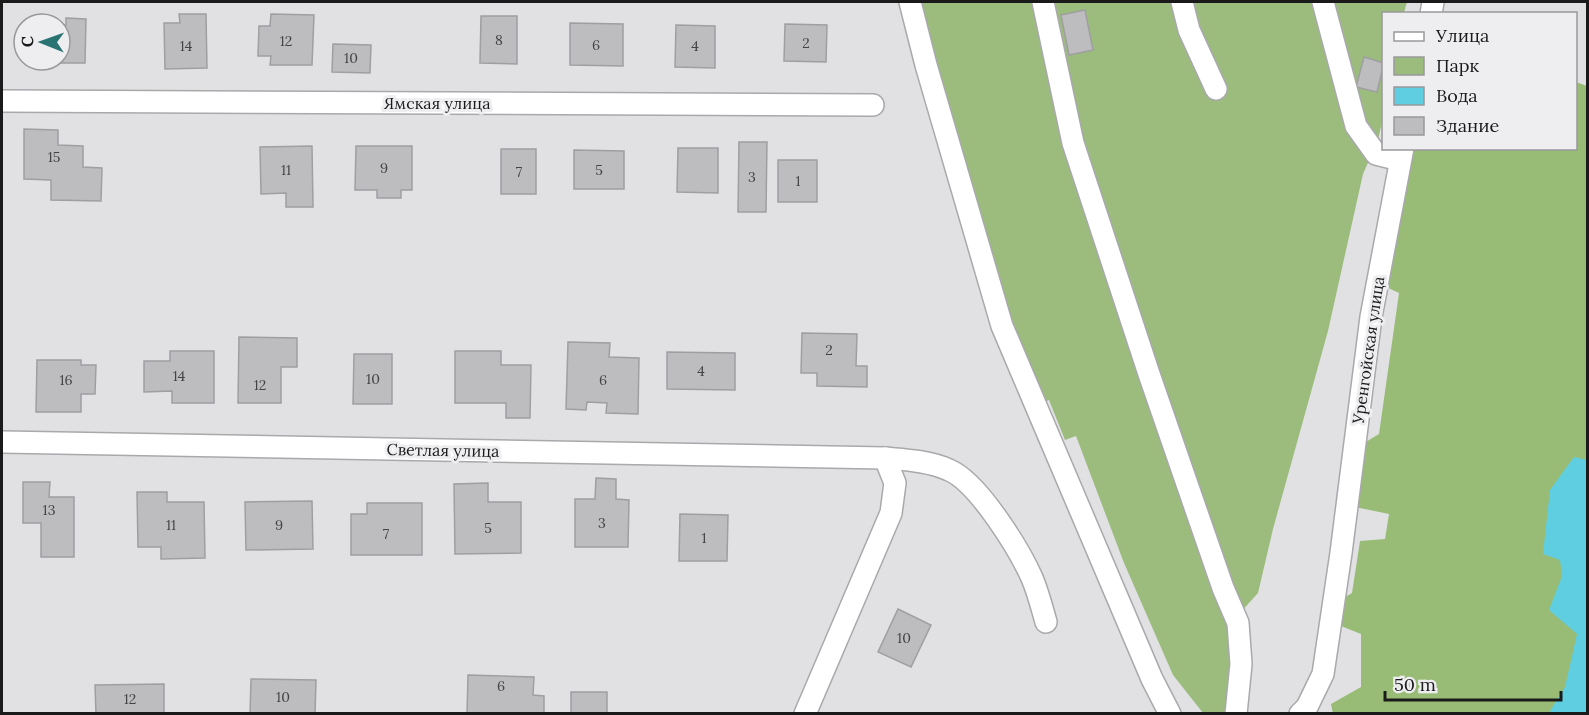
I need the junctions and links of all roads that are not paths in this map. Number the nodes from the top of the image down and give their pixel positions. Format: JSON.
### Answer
{"nodes":[{"id":1,"x":910,"y":2,"type":"edge"},
{"id":2,"x":1043,"y":2,"type":"edge"},
{"id":3,"x":1182,"y":2,"type":"edge"},
{"id":4,"x":1323,"y":2,"type":"edge"},
{"id":5,"x":1216,"y":89,"type":"dead end"},
{"id":6,"x":2,"y":101,"type":"edge"},
{"id":7,"x":873,"y":105,"type":"dead end"},
{"id":8,"x":1402,"y":154,"type":"edge"},
{"id":9,"x":2,"y":442,"type":"edge"},
{"id":10,"x":885,"y":458,"type":"junction"},
{"id":11,"x":1046,"y":622,"type":"dead end"},
{"id":12,"x":805,"y":714,"type":"edge"},
{"id":13,"x":1170,"y":714,"type":"edge"},
{"id":14,"x":1236,"y":714,"type":"edge"},
{"id":15,"x":1300,"y":714,"type":"edge"}],
"edges":[{"from":1,"to":13,"type":"street"},
{"from":2,"to":14,"type":"street"},
{"from":3,"to":5,"type":"street"},
{"from":4,"to":8,"type":"street"},
{"from":6,"to":7,"type":"street","name":"Ямская улица"},
{"from":8,"to":15,"type":"street","name":"Уренгойская улица"},
{"from":9,"to":10,"type":"street","name":"Светлая улица"},
{"from":10,"to":11,"type":"street","name":"Светлая улица"},
{"from":10,"to":12,"type":"street"}]}
